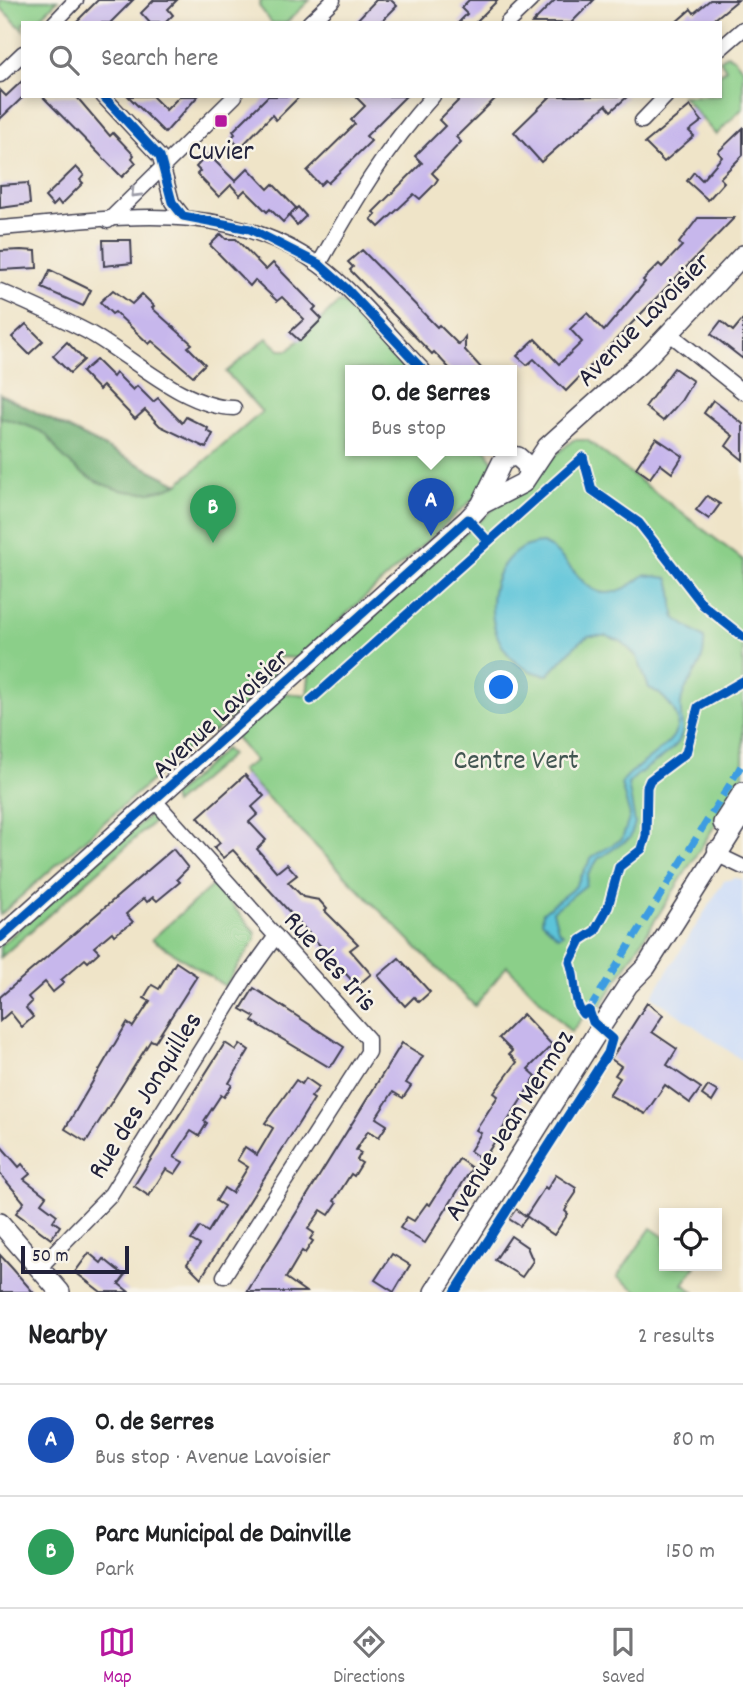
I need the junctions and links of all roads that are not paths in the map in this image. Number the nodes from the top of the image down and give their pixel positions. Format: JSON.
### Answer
{"nodes":[{"id":1,"x":76,"y":0,"type":"edge"},
{"id":2,"x":332,"y":0,"type":"edge"},
{"id":3,"x":531,"y":0,"type":"edge"},
{"id":4,"x":56,"y":21,"type":"edge"},
{"id":5,"x":311,"y":21,"type":"edge"},
{"id":6,"x":509,"y":21,"type":"edge"},
{"id":7,"x":738,"y":34,"type":"edge"},
{"id":8,"x":722,"y":47,"type":"edge"},
{"id":9,"x":743,"y":51,"type":"edge"},
{"id":10,"x":21,"y":55,"type":"edge"},
{"id":11,"x":0,"y":75,"type":"edge"},
{"id":12,"x":105,"y":98,"type":"edge"},
{"id":13,"x":232,"y":98,"type":"edge"},
{"id":14,"x":431,"y":98,"type":"edge"},
{"id":15,"x":664,"y":98,"type":"edge"},
{"id":16,"x":642,"y":121,"type":"dead end"},
{"id":17,"x":163,"y":166,"type":"junction"},
{"id":18,"x":183,"y":216,"type":"junction"},
{"id":19,"x":108,"y":221,"type":"junction"},
{"id":20,"x":0,"y":228,"type":"edge"},
{"id":21,"x":743,"y":255,"type":"edge"},
{"id":22,"x":318,"y":264,"type":"junction"},
{"id":23,"x":0,"y":291,"type":"edge"},
{"id":24,"x":669,"y":332,"type":"junction"},
{"id":25,"x":419,"y":365,"type":"edge"},
{"id":26,"x":743,"y":392,"type":"edge"},
{"id":27,"x":234,"y":408,"type":"dead end"},
{"id":28,"x":510,"y":464,"type":"edge"},
{"id":29,"x":155,"y":801,"type":"junction"},
{"id":30,"x":742,"y":811,"type":"edge"},
{"id":31,"x":718,"y":855,"type":"junction"},
{"id":32,"x":743,"y":867,"type":"edge"},
{"id":33,"x":276,"y":936,"type":"junction"},
{"id":34,"x":0,"y":938,"type":"edge"},
{"id":35,"x":628,"y":985,"type":"junction"},
{"id":36,"x":0,"y":1223,"type":"edge"},
{"id":37,"x":39,"y":1268,"type":"junction"},
{"id":38,"x":224,"y":1276,"type":"dead end"},
{"id":39,"x":60,"y":1292,"type":"edge"},
{"id":40,"x":434,"y":1292,"type":"edge"}],
"edges":[{"from":1,"to":4,"type":"street"},
{"from":2,"to":5,"type":"street"},
{"from":3,"to":6,"type":"street"},
{"from":7,"to":8,"type":"street"},
{"from":7,"to":9,"type":"street"},
{"from":10,"to":11,"type":"street"},
{"from":12,"to":17,"type":"street"},
{"from":13,"to":17,"type":"street"},
{"from":14,"to":22,"type":"street"},
{"from":15,"to":16,"type":"street"},
{"from":17,"to":18,"type":"street"},
{"from":17,"to":19,"type":"street","one_way":true},
{"from":18,"to":19,"type":"street"},
{"from":18,"to":22,"type":"street"},
{"from":19,"to":20,"type":"street"},
{"from":21,"to":24,"type":"main road","name":"Avenue Lavoisier"},
{"from":22,"to":25,"type":"street"},
{"from":23,"to":27,"type":"street"},
{"from":24,"to":26,"type":"street"},
{"from":24,"to":28,"type":"main road","name":"Avenue Lavoisier"},
{"from":28,"to":29,"type":"main road","name":"Avenue Lavoisier"},
{"from":29,"to":33,"type":"street","name":"Rue des Iris"},
{"from":29,"to":34,"type":"main road","name":"Avenue Lavoisier"},
{"from":30,"to":31,"type":"main road","name":"Avenue Jean Mermoz"},
{"from":30,"to":35,"type":"main road","name":"Avenue Jean Mermoz"},
{"from":31,"to":32,"type":"street"},
{"from":31,"to":35,"type":"main road","name":"Avenue Jean Mermoz"},
{"from":33,"to":37,"type":"street","name":"Rue des Jonquilles"},
{"from":33,"to":38,"type":"street","name":"Rue des Iris"},
{"from":35,"to":40,"type":"main road","name":"Avenue Jean Mermoz"},
{"from":36,"to":37,"type":"main road"},
{"from":37,"to":39,"type":"main road"}]}
